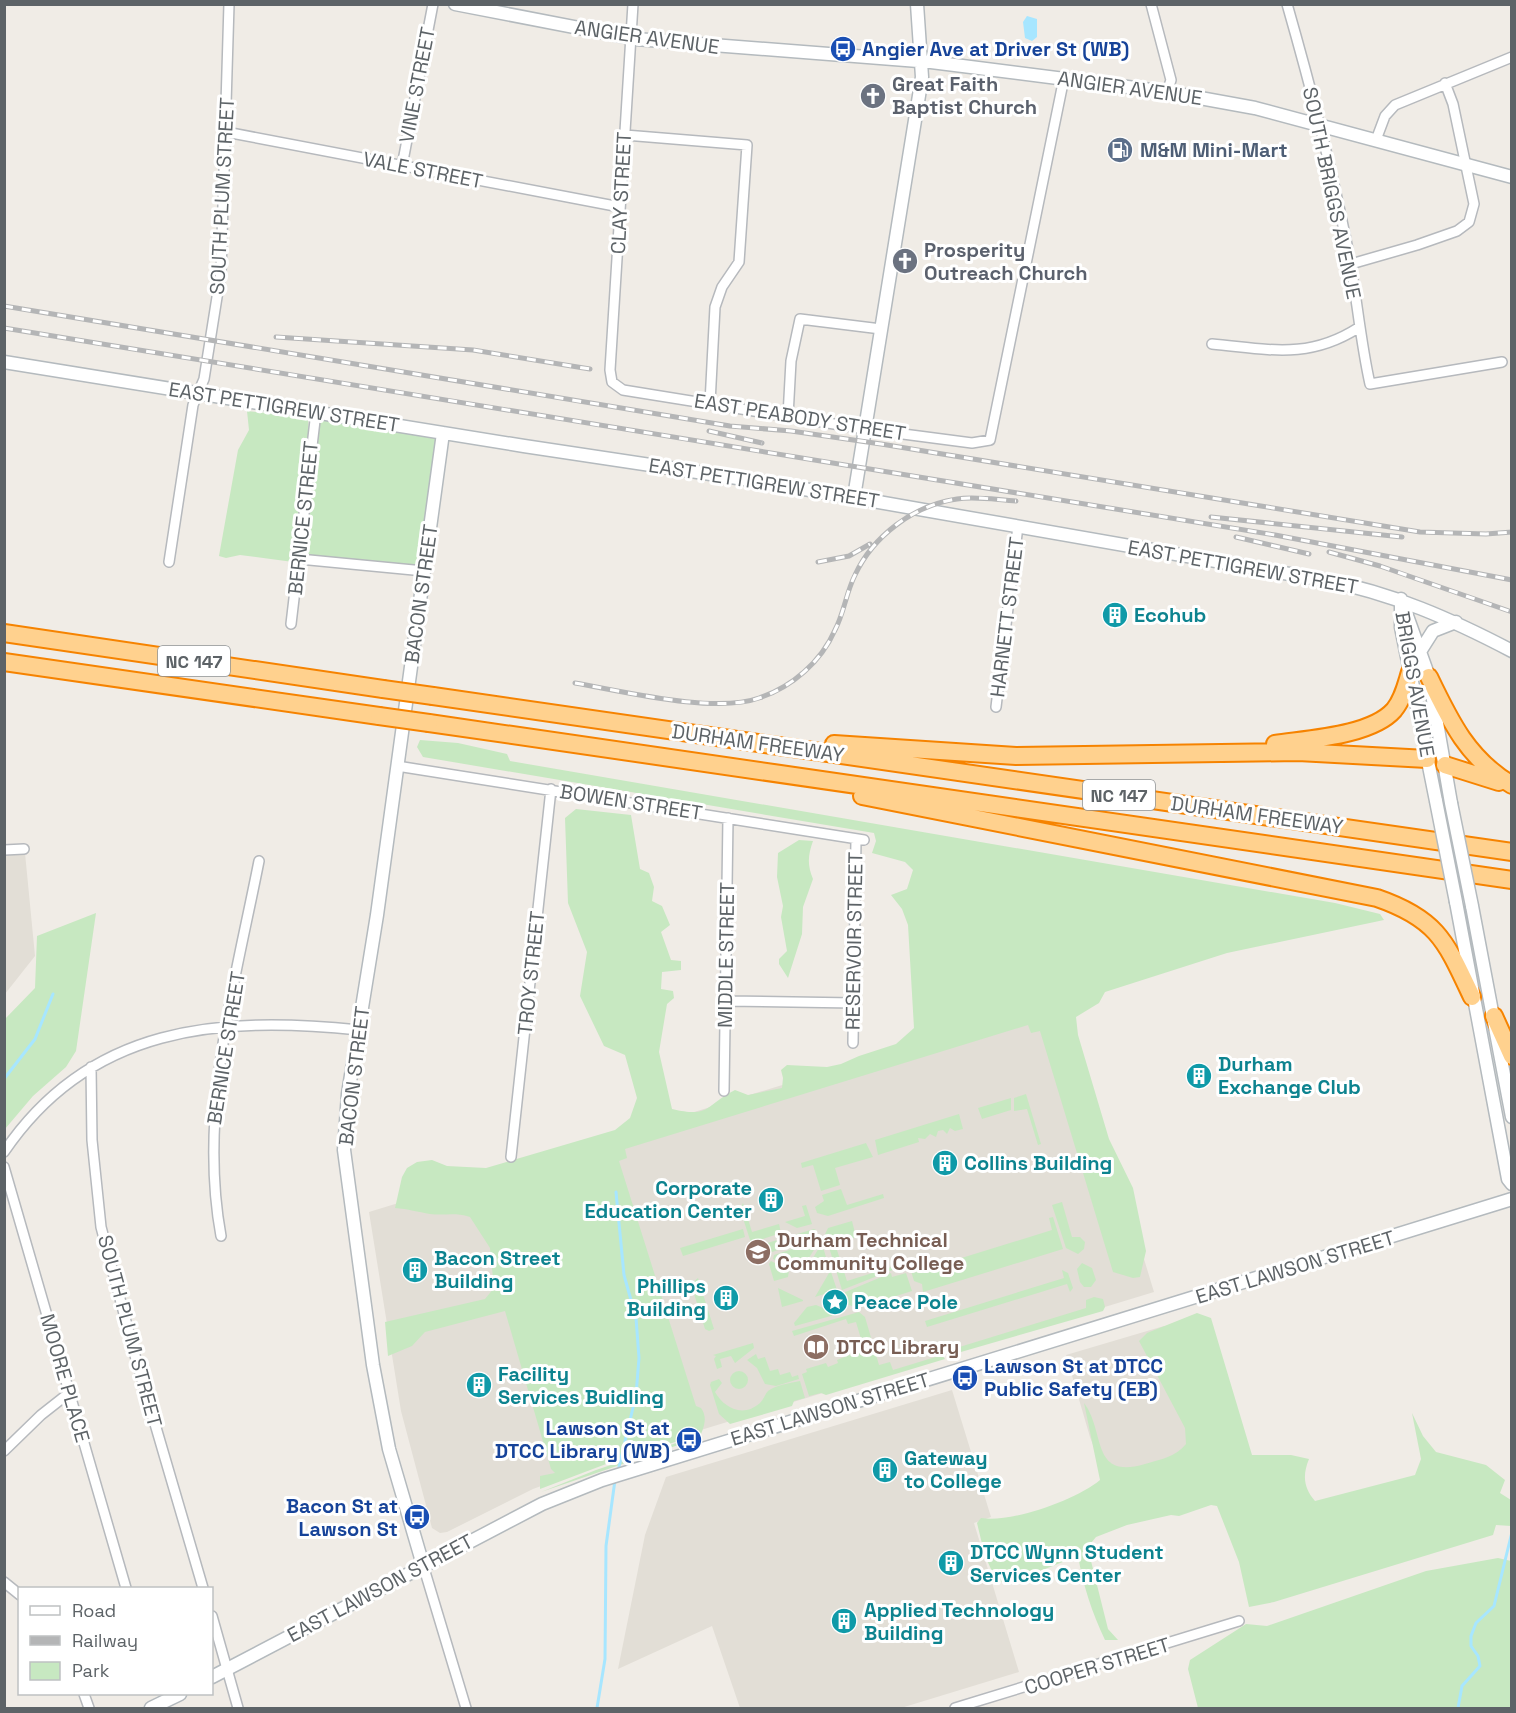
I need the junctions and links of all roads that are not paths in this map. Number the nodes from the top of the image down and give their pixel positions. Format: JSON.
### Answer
{"nodes":[{"id":1,"x":229,"y":4,"type":"edge"},
{"id":2,"x":433,"y":4,"type":"edge"},
{"id":3,"x":455,"y":4,"type":"edge"},
{"id":4,"x":633,"y":4,"type":"edge"},
{"id":5,"x":917,"y":4,"type":"edge"},
{"id":6,"x":1151,"y":4,"type":"edge"},
{"id":7,"x":1287,"y":4,"type":"edge"},
{"id":8,"x":518,"y":11,"type":"edge"},
{"id":9,"x":630,"y":38,"type":"junction"},
{"id":10,"x":1512,"y":57,"type":"edge"},
{"id":11,"x":922,"y":61,"type":"junction"},
{"id":12,"x":1064,"y":78,"type":"junction"},
{"id":13,"x":1445,"y":83,"type":"junction"},
{"id":14,"x":1167,"y":92,"type":"junction"},
{"id":15,"x":1320,"y":124,"type":"junction"},
{"id":16,"x":226,"y":132,"type":"junction"},
{"id":17,"x":625,"y":135,"type":"junction"},
{"id":18,"x":1376,"y":140,"type":"junction"},
{"id":19,"x":1465,"y":164,"type":"junction"},
{"id":20,"x":402,"y":166,"type":"junction"},
{"id":21,"x":1512,"y":177,"type":"edge"},
{"id":22,"x":620,"y":207,"type":"junction"},
{"id":23,"x":1351,"y":264,"type":"junction"},
{"id":24,"x":1359,"y":328,"type":"junction"},
{"id":25,"x":881,"y":329,"type":"junction"},
{"id":26,"x":1212,"y":344,"type":"dead end"},
{"id":27,"x":4,"y":362,"type":"edge"},
{"id":28,"x":1502,"y":362,"type":"dead end"},
{"id":29,"x":612,"y":382,"type":"joint"},
{"id":30,"x":199,"y":393,"type":"junction"},
{"id":31,"x":710,"y":403,"type":"junction"},
{"id":32,"x":316,"y":412,"type":"junction"},
{"id":33,"x":788,"y":416,"type":"junction"},
{"id":34,"x":865,"y":429,"type":"junction"},
{"id":35,"x":443,"y":433,"type":"junction"},
{"id":36,"x":854,"y":497,"type":"junction"},
{"id":37,"x":1018,"y":526,"type":"junction"},
{"id":38,"x":299,"y":559,"type":"junction"},
{"id":39,"x":169,"y":562,"type":"dead end"},
{"id":40,"x":424,"y":571,"type":"junction"},
{"id":41,"x":1401,"y":599,"type":"junction"},
{"id":42,"x":1456,"y":622,"type":"junction"},
{"id":43,"x":291,"y":624,"type":"dead end"},
{"id":44,"x":4,"y":633,"type":"edge"},
{"id":45,"x":1421,"y":650,"type":"junction"},
{"id":46,"x":1512,"y":651,"type":"edge"},
{"id":47,"x":4,"y":662,"type":"edge"},
{"id":48,"x":1410,"y":672,"type":"junction"},
{"id":49,"x":1429,"y":677,"type":"junction"},
{"id":50,"x":996,"y":707,"type":"dead end"},
{"id":51,"x":726,"y":738,"type":"junction"},
{"id":52,"x":1164,"y":755,"type":"junction"},
{"id":53,"x":1427,"y":759,"type":"junction"},
{"id":54,"x":694,"y":762,"type":"junction"},
{"id":55,"x":1445,"y":765,"type":"junction"},
{"id":56,"x":397,"y":766,"type":"junction"},
{"id":57,"x":1512,"y":786,"type":"edge"},
{"id":58,"x":551,"y":789,"type":"junction"},
{"id":59,"x":728,"y":818,"type":"junction"},
{"id":60,"x":860,"y":840,"type":"joint"},
{"id":61,"x":24,"y":849,"type":"dead end"},
{"id":62,"x":4,"y":850,"type":"edge"},
{"id":63,"x":1512,"y":852,"type":"edge"},
{"id":64,"x":259,"y":861,"type":"dead end"},
{"id":65,"x":1405,"y":864,"type":"junction"},
{"id":66,"x":1512,"y":880,"type":"edge"},
{"id":67,"x":1512,"y":891,"type":"edge"},
{"id":68,"x":1472,"y":997,"type":"junction"},
{"id":69,"x":725,"y":1001,"type":"junction"},
{"id":70,"x":854,"y":1003,"type":"junction"},
{"id":71,"x":1494,"y":1016,"type":"junction"},
{"id":72,"x":227,"y":1027,"type":"junction"},
{"id":73,"x":359,"y":1030,"type":"junction"},
{"id":74,"x":853,"y":1043,"type":"dead end"},
{"id":75,"x":1512,"y":1056,"type":"edge"},
{"id":76,"x":92,"y":1067,"type":"junction"},
{"id":77,"x":724,"y":1091,"type":"dead end"},
{"id":78,"x":1512,"y":1117,"type":"edge"},
{"id":79,"x":4,"y":1152,"type":"edge"},
{"id":80,"x":511,"y":1157,"type":"dead end"},
{"id":81,"x":4,"y":1167,"type":"edge"},
{"id":82,"x":1512,"y":1184,"type":"edge"},
{"id":83,"x":1512,"y":1199,"type":"edge"},
{"id":84,"x":221,"y":1236,"type":"dead end"},
{"id":85,"x":69,"y":1393,"type":"junction"},
{"id":86,"x":4,"y":1451,"type":"edge"},
{"id":87,"x":423,"y":1565,"type":"junction"},
{"id":88,"x":4,"y":1582,"type":"edge"},
{"id":89,"x":126,"y":1587,"type":"edge"},
{"id":90,"x":203,"y":1587,"type":"edge"},
{"id":91,"x":18,"y":1593,"type":"edge"},
{"id":92,"x":213,"y":1620,"type":"edge"},
{"id":93,"x":1239,"y":1621,"type":"dead end"},
{"id":94,"x":227,"y":1669,"type":"junction"},
{"id":95,"x":213,"y":1676,"type":"edge"},
{"id":96,"x":177,"y":1695,"type":"edge"},
{"id":97,"x":156,"y":1702,"type":"edge"},
{"id":98,"x":238,"y":1708,"type":"edge"},
{"id":99,"x":466,"y":1708,"type":"edge"},
{"id":100,"x":955,"y":1708,"type":"edge"}],
"edges":[{"from":1,"to":16,"type":"street","name":"SOUTH PLUM STREET"},
{"from":2,"to":20,"type":"street","name":"VINE STREET"},
{"from":3,"to":8,"type":"street","name":"ANGIER AVENUE"},
{"from":4,"to":9,"type":"street","name":"CLAY STREET"},
{"from":5,"to":11,"type":"street"},
{"from":6,"to":14,"type":"street"},
{"from":7,"to":15,"type":"street","name":"SOUTH BRIGGS AVENUE"},
{"from":8,"to":9,"type":"street","name":"ANGIER AVENUE"},
{"from":9,"to":11,"type":"street","name":"ANGIER AVENUE"},
{"from":9,"to":17,"type":"street","name":"CLAY STREET"},
{"from":10,"to":13,"type":"street"},
{"from":11,"to":12,"type":"street","name":"ANGIER AVENUE"},
{"from":11,"to":25,"type":"street"},
{"from":12,"to":14,"type":"street","name":"ANGIER AVENUE"},
{"from":12,"to":34,"type":"street","name":"EAST PEABODY STREET"},
{"from":13,"to":18,"type":"street"},
{"from":13,"to":19,"type":"street"},
{"from":14,"to":15,"type":"street","name":"ANGIER AVENUE"},
{"from":15,"to":18,"type":"street","name":"ANGIER AVENUE"},
{"from":15,"to":23,"type":"street","name":"SOUTH BRIGGS AVENUE"},
{"from":16,"to":20,"type":"street","name":"VALE STREET"},
{"from":16,"to":30,"type":"street","name":"SOUTH PLUM STREET"},
{"from":17,"to":22,"type":"street","name":"CLAY STREET"},
{"from":17,"to":31,"type":"street"},
{"from":18,"to":19,"type":"street","name":"ANGIER AVENUE"},
{"from":19,"to":21,"type":"street","name":"ANGIER AVENUE"},
{"from":19,"to":23,"type":"street"},
{"from":20,"to":22,"type":"street","name":"VALE STREET"},
{"from":22,"to":29,"type":"street","name":"CLAY STREET"},
{"from":23,"to":24,"type":"street","name":"SOUTH BRIGGS AVENUE"},
{"from":24,"to":26,"type":"street"},
{"from":24,"to":28,"type":"street","name":"SOUTH BRIGGS AVENUE"},
{"from":25,"to":33,"type":"street"},
{"from":25,"to":34,"type":"street"},
{"from":27,"to":30,"type":"street","name":"EAST PETTIGREW STREET"},
{"from":29,"to":31,"type":"street","name":"EAST PEABODY STREET"},
{"from":30,"to":32,"type":"street","name":"EAST PETTIGREW STREET"},
{"from":30,"to":39,"type":"street","name":"SOUTH PLUM STREET"},
{"from":31,"to":33,"type":"street","name":"EAST PEABODY STREET"},
{"from":32,"to":35,"type":"street","name":"EAST PETTIGREW STREET"},
{"from":32,"to":38,"type":"street","name":"BERNICE STREET"},
{"from":33,"to":34,"type":"street","name":"EAST PEABODY STREET"},
{"from":34,"to":36,"type":"street"},
{"from":35,"to":36,"type":"street","name":"EAST PETTIGREW STREET"},
{"from":35,"to":40,"type":"street","name":"BACON STREET"},
{"from":36,"to":37,"type":"street","name":"EAST PETTIGREW STREET"},
{"from":37,"to":41,"type":"street","name":"EAST PETTIGREW STREET"},
{"from":37,"to":50,"type":"street","name":"HARNETT STREET"},
{"from":38,"to":40,"type":"street"},
{"from":38,"to":43,"type":"street","name":"BERNICE STREET"},
{"from":40,"to":56,"type":"street","name":"BACON STREET"},
{"from":41,"to":42,"type":"street","name":"EAST PETTIGREW STREET"},
{"from":41,"to":45,"type":"street","name":"BRIGGS AVENUE"},
{"from":41,"to":48,"type":"street","name":"BRIGGS AVENUE"},
{"from":42,"to":45,"type":"street"},
{"from":42,"to":46,"type":"street","name":"EAST PETTIGREW STREET"},
{"from":44,"to":51,"type":"highway","name":"DURHAM FREEWAY","number":"NC 147","bridge":true},
{"from":45,"to":49,"type":"street","name":"BRIGGS AVENUE"},
{"from":47,"to":54,"type":"highway","name":"DURHAM FREEWAY","number":"NC 147","bridge":true},
{"from":48,"to":52,"type":"highway"},
{"from":48,"to":53,"type":"street","name":"BRIGGS AVENUE"},
{"from":49,"to":55,"type":"street","name":"BRIGGS AVENUE"},
{"from":49,"to":57,"type":"highway"},
{"from":51,"to":52,"type":"highway"},
{"from":51,"to":63,"type":"highway","name":"DURHAM FREEWAY","number":"NC 147"},
{"from":52,"to":53,"type":"highway"},
{"from":53,"to":55,"type":"street"},
{"from":53,"to":68,"type":"street","name":"BRIGGS AVENUE","bridge":true},
{"from":54,"to":65,"type":"highway","name":"DURHAM FREEWAY","number":"NC 147"},
{"from":54,"to":68,"type":"highway"},
{"from":55,"to":57,"type":"highway"},
{"from":55,"to":71,"type":"street","name":"BRIGGS AVENUE","bridge":true},
{"from":56,"to":58,"type":"street","name":"BOWEN STREET"},
{"from":56,"to":73,"type":"street","name":"BACON STREET"},
{"from":58,"to":59,"type":"street","name":"BOWEN STREET"},
{"from":58,"to":80,"type":"street","name":"TROY STREET"},
{"from":59,"to":60,"type":"street","name":"BOWEN STREET"},
{"from":59,"to":69,"type":"street","name":"MIDDLE STREET"},
{"from":60,"to":70,"type":"street","name":"RESERVOIR STREET"},
{"from":61,"to":62,"type":"street"},
{"from":64,"to":72,"type":"street","name":"BERNICE STREET"},
{"from":65,"to":66,"type":"highway","name":"DURHAM FREEWAY","number":"NC 147"},
{"from":65,"to":67,"type":"highway"},
{"from":68,"to":82,"type":"street","name":"BRIGGS AVENUE"},
{"from":69,"to":70,"type":"street"},
{"from":69,"to":77,"type":"street","name":"MIDDLE STREET"},
{"from":70,"to":74,"type":"street","name":"RESERVOIR STREET"},
{"from":71,"to":75,"type":"highway"},
{"from":71,"to":78,"type":"street","name":"BRIGGS AVENUE"},
{"from":72,"to":73,"type":"street"},
{"from":72,"to":76,"type":"street"},
{"from":72,"to":84,"type":"street","name":"BERNICE STREET"},
{"from":73,"to":87,"type":"street","name":"BACON STREET"},
{"from":76,"to":79,"type":"street"},
{"from":76,"to":90,"type":"street","name":"SOUTH PLUM STREET"},
{"from":81,"to":85,"type":"street","name":"MOORE PLACE"},
{"from":83,"to":87,"type":"street","name":"EAST LAWSON STREET"},
{"from":85,"to":86,"type":"street"},
{"from":85,"to":89,"type":"street","name":"MOORE PLACE"},
{"from":87,"to":94,"type":"street","name":"EAST LAWSON STREET"},
{"from":87,"to":99,"type":"street","name":"BACON STREET"},
{"from":88,"to":91,"type":"street"},
{"from":92,"to":94,"type":"street"},
{"from":93,"to":100,"type":"street","name":"COOPER STREET"},
{"from":94,"to":95,"type":"street","name":"EAST LAWSON STREET"},
{"from":94,"to":98,"type":"street"},
{"from":96,"to":97,"type":"street"}]}
